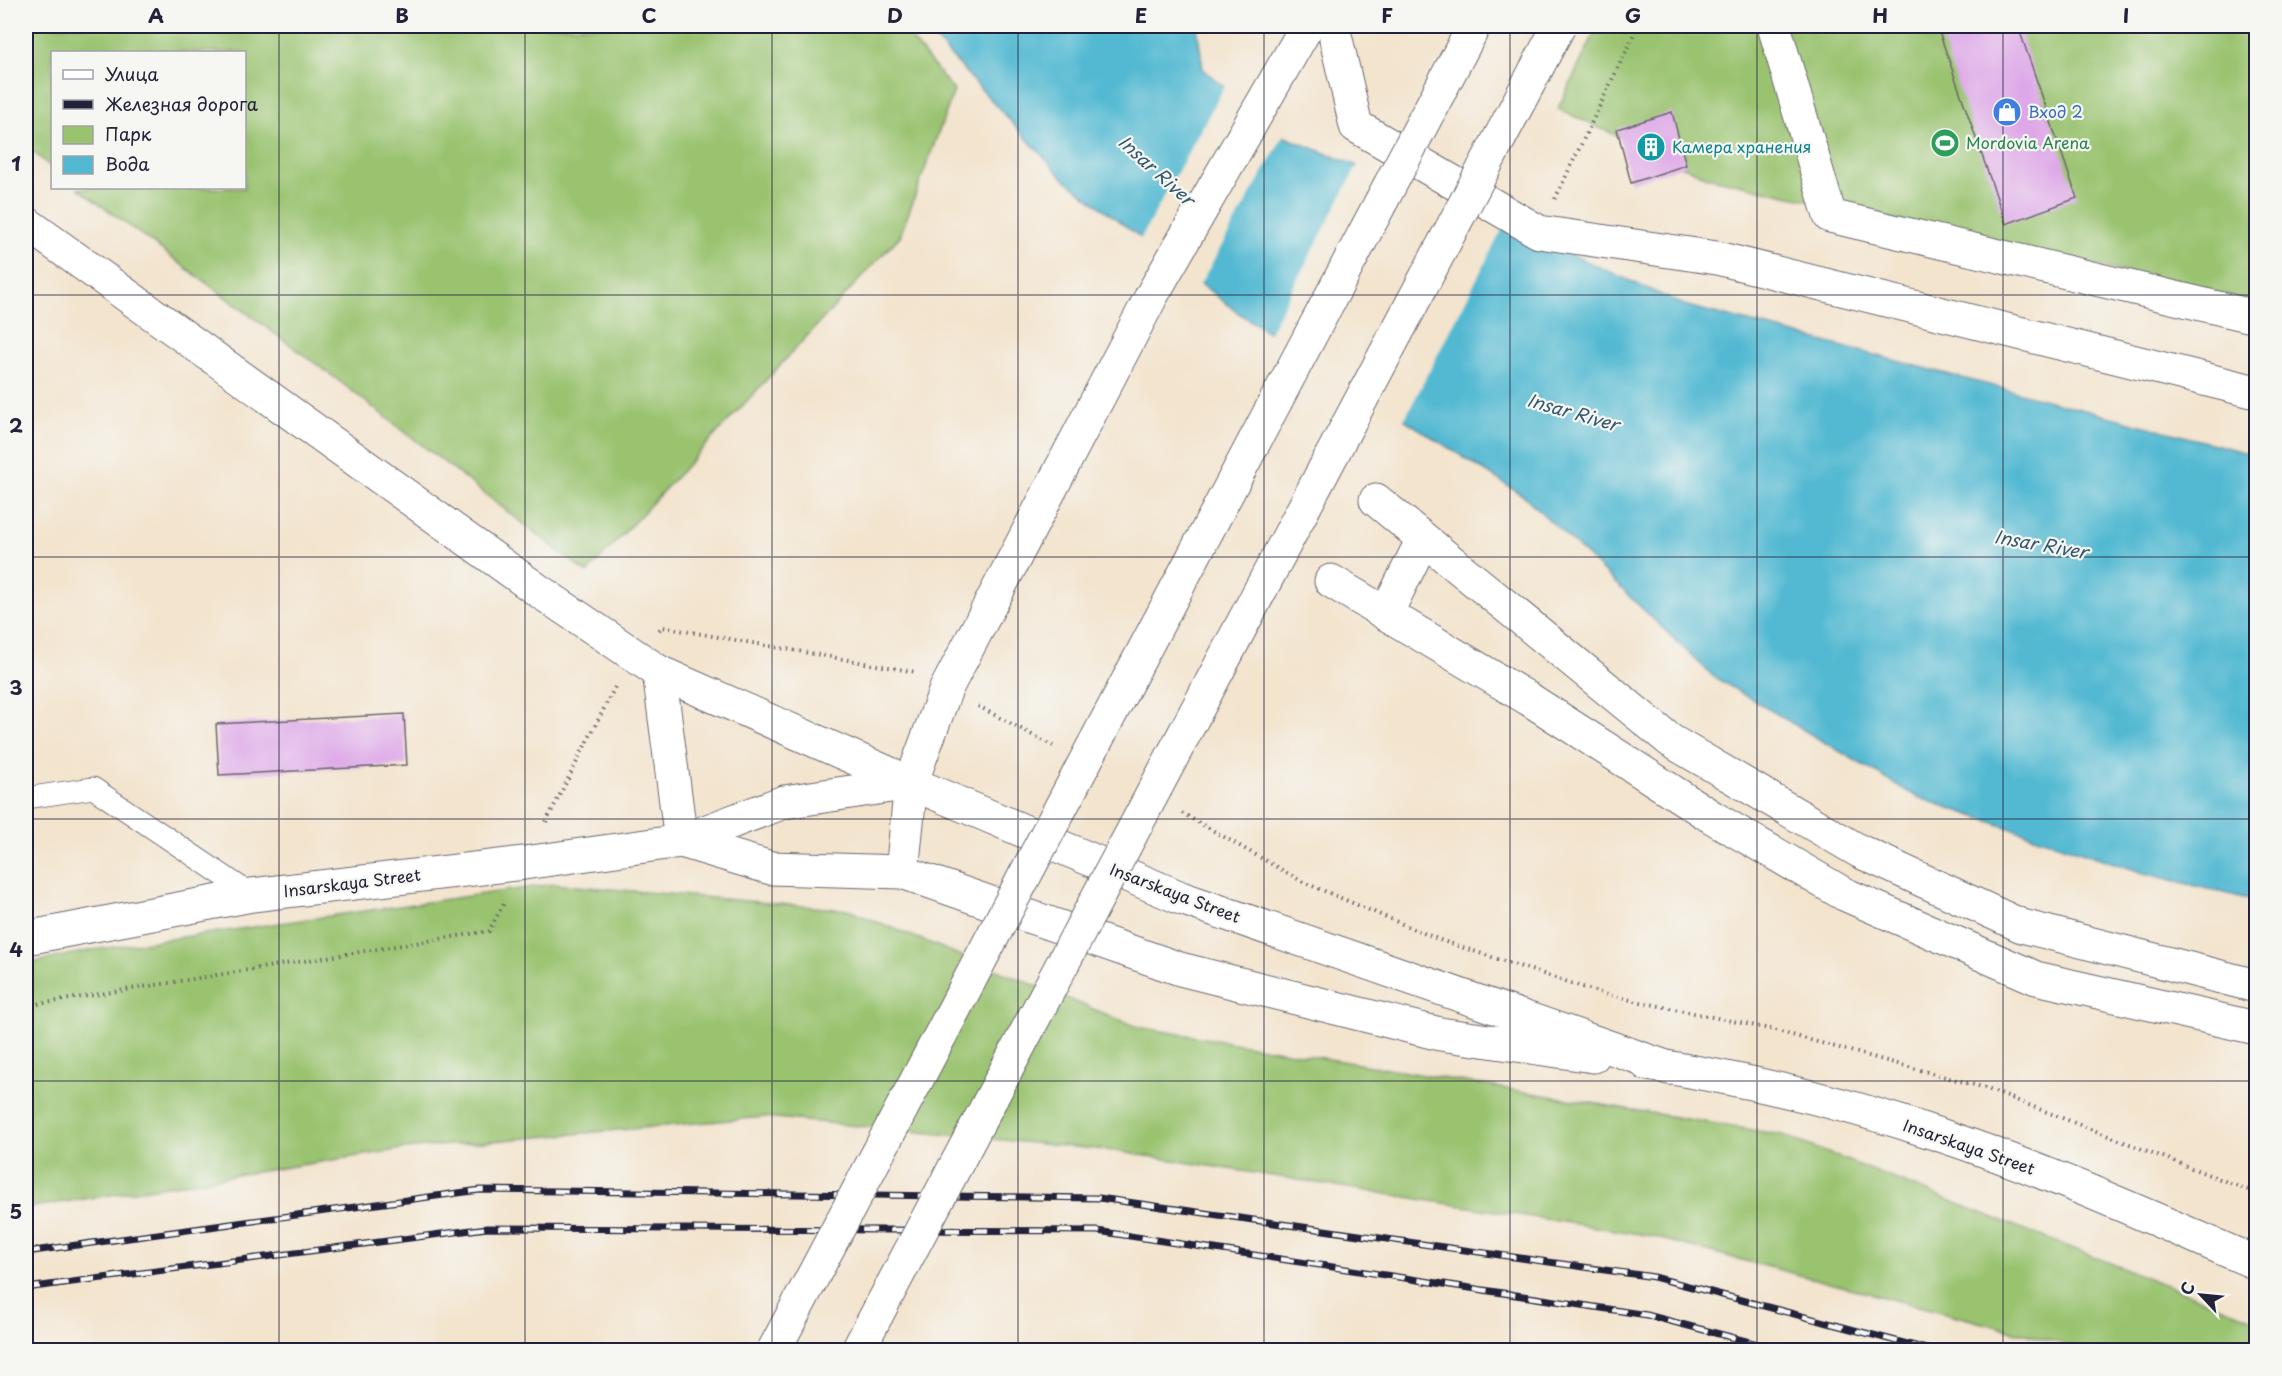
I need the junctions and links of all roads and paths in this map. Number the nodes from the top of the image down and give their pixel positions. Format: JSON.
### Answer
{"nodes":[{"id":1,"x":1474,"y":26,"type":"edge"},
{"id":2,"x":1559,"y":26,"type":"edge"},
{"id":3,"x":1638,"y":26,"type":"edge"},
{"id":4,"x":1774,"y":26,"type":"edge"},
{"id":5,"x":1322,"y":32,"type":"edge"},
{"id":6,"x":26,"y":224,"type":"edge"},
{"id":7,"x":1539,"y":232,"type":"junction"},
{"id":8,"x":2256,"y":317,"type":"edge"},
{"id":9,"x":2256,"y":392,"type":"edge"},
{"id":10,"x":1376,"y":500,"type":"dead end"},
{"id":11,"x":1423,"y":539,"type":"junction"},
{"id":12,"x":1331,"y":581,"type":"dead end"},
{"id":13,"x":1386,"y":614,"type":"junction"},
{"id":14,"x":659,"y":672,"type":"junction"},
{"id":15,"x":911,"y":783,"type":"junction"},
{"id":16,"x":26,"y":798,"type":"edge"},
{"id":17,"x":1203,"y":824,"type":"dead end"},
{"id":18,"x":681,"y":841,"type":"junction"},
{"id":19,"x":902,"y":872,"type":"junction"},
{"id":20,"x":252,"y":895,"type":"junction"},
{"id":21,"x":26,"y":938,"type":"edge"},
{"id":22,"x":2256,"y":986,"type":"edge"},
{"id":23,"x":2256,"y":1028,"type":"edge"},
{"id":24,"x":1669,"y":1068,"type":"junction"},
{"id":25,"x":2256,"y":1194,"type":"edge"},
{"id":26,"x":2256,"y":1263,"type":"edge"},
{"id":27,"x":774,"y":1350,"type":"edge"},
{"id":28,"x":858,"y":1350,"type":"edge"}],
"edges":[{"from":1,"to":27,"type":"street","bridge":true},
{"from":2,"to":28,"type":"street","bridge":true},
{"from":3,"to":7,"type":"path"},
{"from":4,"to":8,"type":"street"},
{"from":5,"to":7,"type":"street"},
{"from":5,"to":15,"type":"street"},
{"from":6,"to":14,"type":"street"},
{"from":7,"to":9,"type":"street"},
{"from":10,"to":11,"type":"street"},
{"from":11,"to":13,"type":"street"},
{"from":11,"to":22,"type":"street"},
{"from":12,"to":13,"type":"street"},
{"from":13,"to":23,"type":"street"},
{"from":14,"to":15,"type":"street"},
{"from":14,"to":18,"type":"street"},
{"from":15,"to":18,"type":"street","name":"Insarskaya Street"},
{"from":15,"to":19,"type":"street"},
{"from":15,"to":24,"type":"street","name":"Insarskaya Street"},
{"from":16,"to":20,"type":"lane"},
{"from":17,"to":25,"type":"path"},
{"from":18,"to":19,"type":"street","name":"Insarskaya Street"},
{"from":18,"to":20,"type":"street","name":"Insarskaya Street"},
{"from":19,"to":24,"type":"street","name":"Insarskaya Street"},
{"from":20,"to":21,"type":"street","name":"Insarskaya Street"},
{"from":24,"to":26,"type":"street","name":"Insarskaya Street"}]}
